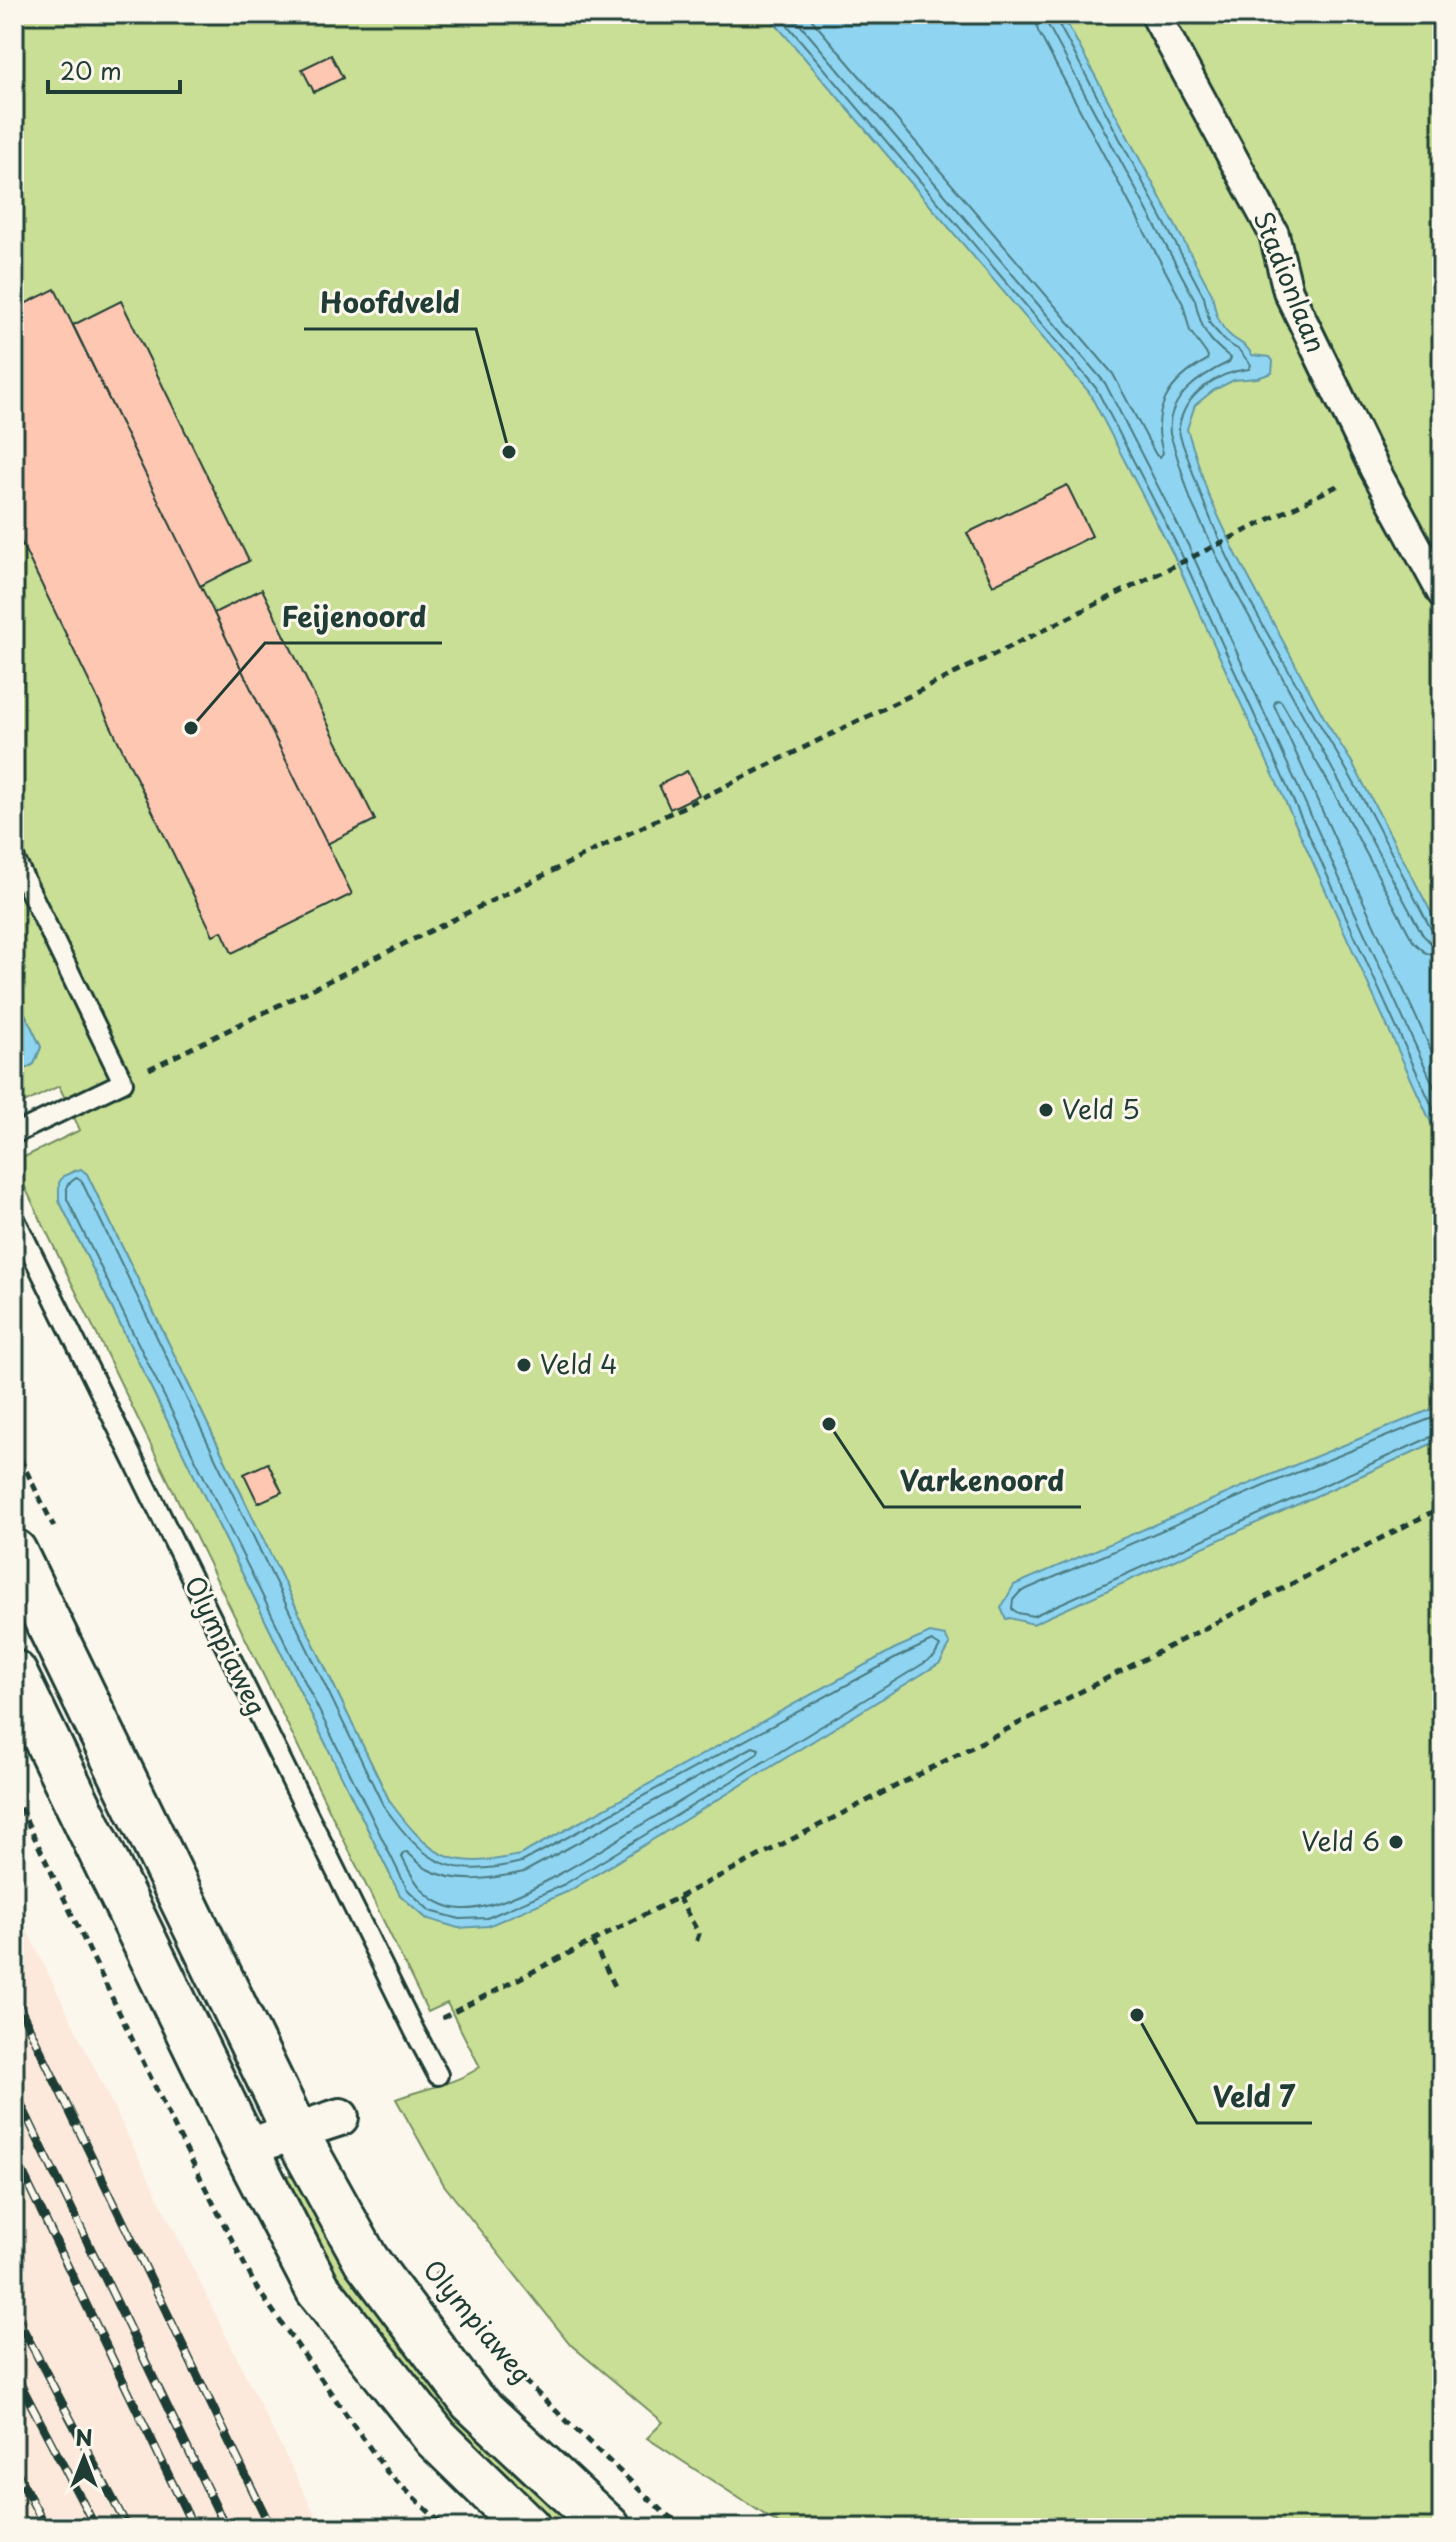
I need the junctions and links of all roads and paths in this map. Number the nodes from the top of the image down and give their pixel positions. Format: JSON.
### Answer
{"nodes":[{"id":1,"x":1155,"y":14,"type":"edge"},
{"id":2,"x":1374,"y":468,"type":"junction"},
{"id":3,"x":1442,"y":593,"type":"edge"},
{"id":4,"x":14,"y":858,"type":"edge"},
{"id":5,"x":123,"y":1082,"type":"junction"},
{"id":6,"x":14,"y":1134,"type":"edge"},
{"id":7,"x":14,"y":1217,"type":"edge"},
{"id":8,"x":1442,"y":1507,"type":"edge"},
{"id":9,"x":14,"y":1552,"type":"edge"},
{"id":10,"x":14,"y":1673,"type":"edge"},
{"id":11,"x":678,"y":1897,"type":"junction"},
{"id":12,"x":592,"y":1941,"type":"junction"},
{"id":13,"x":695,"y":1946,"type":"dead end"},
{"id":14,"x":615,"y":1986,"type":"dead end"},
{"id":15,"x":415,"y":2032,"type":"junction"},
{"id":16,"x":438,"y":2075,"type":"dead end"},
{"id":17,"x":340,"y":2117,"type":"dead end"},
{"id":18,"x":294,"y":2130,"type":"junction"},
{"id":19,"x":245,"y":2148,"type":"junction"},
{"id":20,"x":430,"y":2266,"type":"dead end"},
{"id":21,"x":528,"y":2528,"type":"edge"},
{"id":22,"x":608,"y":2528,"type":"edge"},
{"id":23,"x":687,"y":2528,"type":"edge"}],
"edges":[{"from":1,"to":2,"type":"street","name":"Stadionlaan"},
{"from":2,"to":3,"type":"street","name":"Stadionlaan"},
{"from":2,"to":5,"type":"path"},
{"from":4,"to":5,"type":"lane"},
{"from":5,"to":6,"type":"lane"},
{"from":7,"to":15,"type":"lane","name":"Olympiaweg"},
{"from":8,"to":11,"type":"path"},
{"from":9,"to":18,"type":"main road","name":"Olympiaweg"},
{"from":10,"to":19,"type":"main road"},
{"from":11,"to":12,"type":"path"},
{"from":11,"to":13,"type":"path"},
{"from":12,"to":14,"type":"path"},
{"from":12,"to":15,"type":"path"},
{"from":15,"to":16,"type":"lane","name":"Olympiaweg"},
{"from":17,"to":18,"type":"street"},
{"from":18,"to":19,"type":"street"},
{"from":18,"to":22,"type":"main road","name":"Olympiaweg"},
{"from":19,"to":21,"type":"main road"},
{"from":20,"to":23,"type":"path","name":"Olympiaweg"}]}
